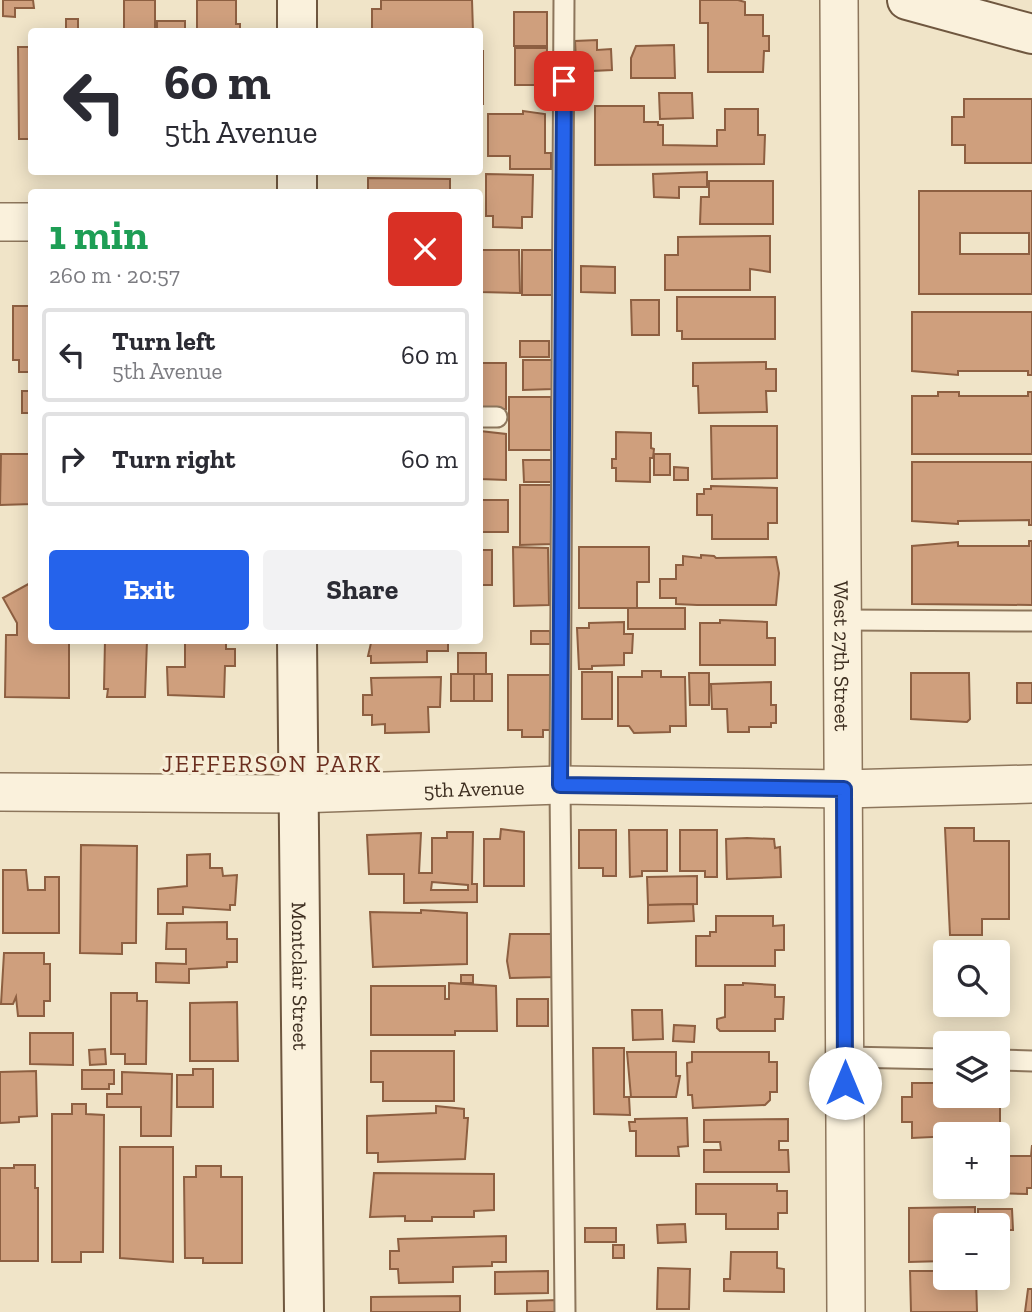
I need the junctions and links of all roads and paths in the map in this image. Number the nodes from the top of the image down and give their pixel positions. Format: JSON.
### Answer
{"nodes":[{"id":1,"x":297,"y":0,"type":"edge"},
{"id":2,"x":564,"y":0,"type":"edge"},
{"id":3,"x":839,"y":0,"type":"edge"},
{"id":4,"x":907,"y":0,"type":"edge"},
{"id":5,"x":297,"y":28,"type":"edge"},
{"id":6,"x":1032,"y":34,"type":"edge"},
{"id":7,"x":0,"y":222,"type":"edge"},
{"id":8,"x":28,"y":222,"type":"edge"},
{"id":9,"x":843,"y":620,"type":"junction"},
{"id":10,"x":1032,"y":621,"type":"edge"},
{"id":11,"x":297,"y":644,"type":"edge"},
{"id":12,"x":1032,"y":784,"type":"edge"},
{"id":13,"x":560,"y":785,"type":"junction"},
{"id":14,"x":844,"y":789,"type":"junction"},
{"id":15,"x":0,"y":792,"type":"edge"},
{"id":16,"x":297,"y":794,"type":"junction"},
{"id":17,"x":845,"y":1057,"type":"junction"},
{"id":18,"x":933,"y":1059,"type":"edge"},
{"id":19,"x":1010,"y":1060,"type":"edge"},
{"id":20,"x":1032,"y":1061,"type":"edge"},
{"id":21,"x":304,"y":1312,"type":"edge"},
{"id":22,"x":565,"y":1312,"type":"edge"},
{"id":23,"x":846,"y":1312,"type":"edge"}],
"edges":[{"from":1,"to":5,"type":"street"},
{"from":2,"to":13,"type":"lane"},
{"from":3,"to":9,"type":"street","name":"West 27th Street"},
{"from":4,"to":6,"type":"street"},
{"from":7,"to":8,"type":"street"},
{"from":9,"to":10,"type":"lane"},
{"from":9,"to":14,"type":"street","name":"West 27th Street"},
{"from":11,"to":16,"type":"street","name":"Montclair Street"},
{"from":12,"to":14,"type":"street","name":"5th Avenue"},
{"from":13,"to":14,"type":"street","name":"5th Avenue"},
{"from":13,"to":16,"type":"street","name":"5th Avenue"},
{"from":13,"to":22,"type":"lane"},
{"from":14,"to":17,"type":"street","name":"West 27th Street"},
{"from":15,"to":16,"type":"street","name":"5th Avenue"},
{"from":16,"to":21,"type":"street","name":"Montclair Street"},
{"from":17,"to":18,"type":"lane"},
{"from":17,"to":23,"type":"street","name":"West 27th Street"},
{"from":19,"to":20,"type":"lane"}]}
